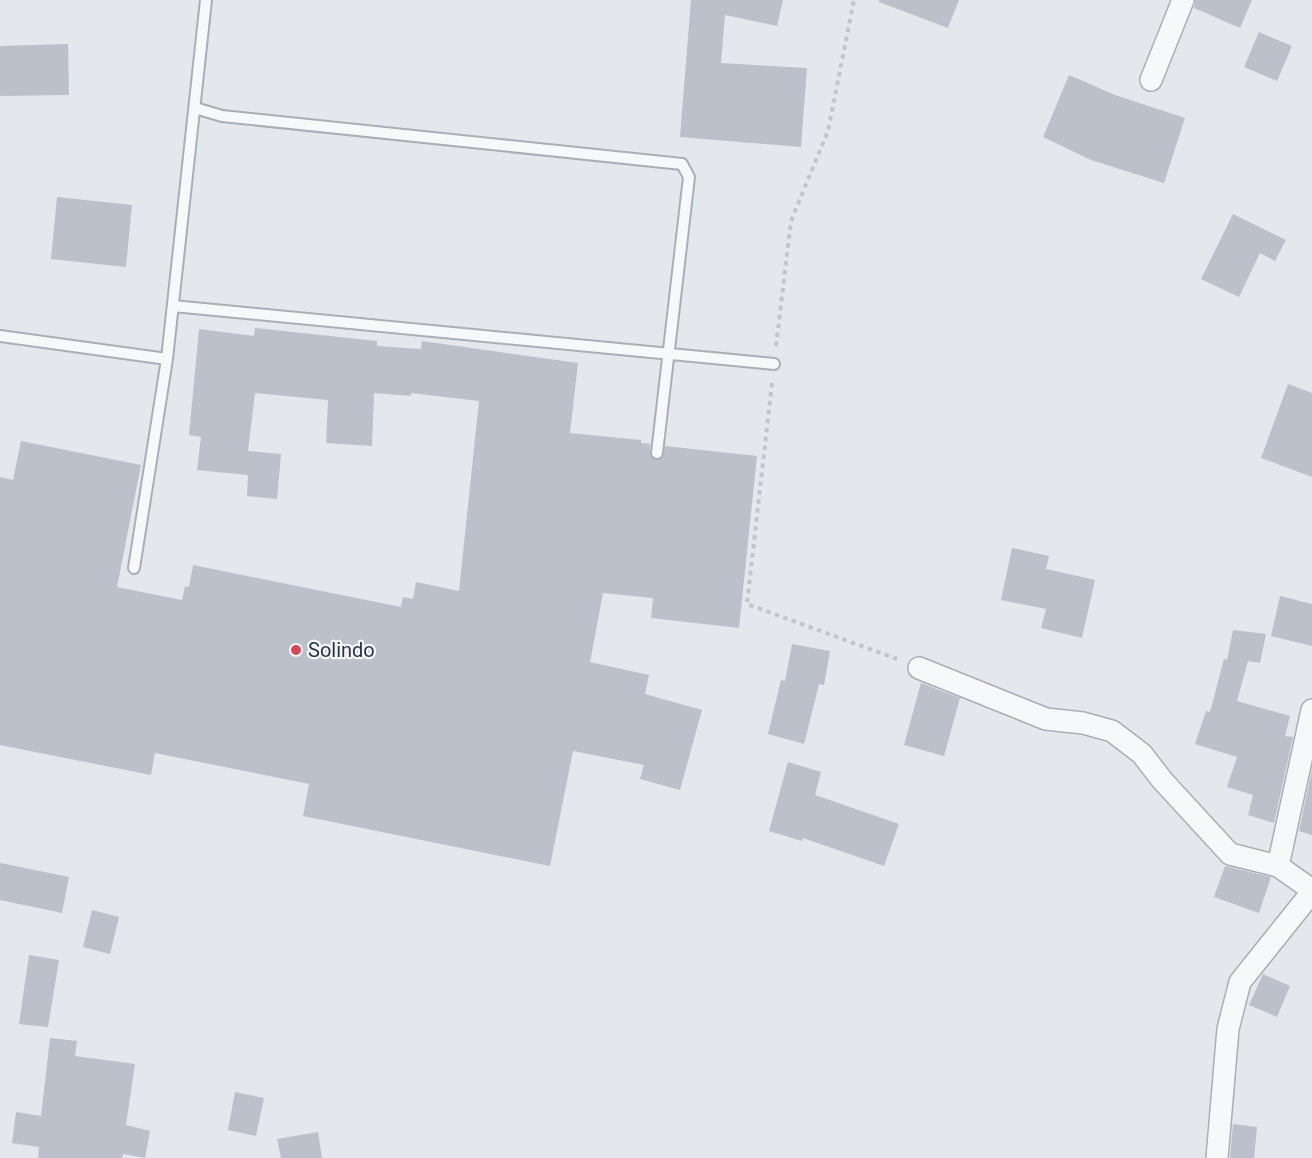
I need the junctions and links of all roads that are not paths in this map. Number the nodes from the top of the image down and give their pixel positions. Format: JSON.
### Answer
{"nodes":[{"id":1,"x":206,"y":0,"type":"edge"},
{"id":2,"x":1183,"y":0,"type":"edge"},
{"id":3,"x":1151,"y":80,"type":"dead end"},
{"id":4,"x":195,"y":108,"type":"junction"},
{"id":5,"x":173,"y":306,"type":"junction"},
{"id":6,"x":0,"y":336,"type":"edge"},
{"id":7,"x":670,"y":355,"type":"junction"},
{"id":8,"x":167,"y":359,"type":"junction"},
{"id":9,"x":774,"y":364,"type":"road end"},
{"id":10,"x":657,"y":453,"type":"dead end"},
{"id":11,"x":134,"y":568,"type":"dead end"},
{"id":12,"x":919,"y":668,"type":"road end"},
{"id":13,"x":1312,"y":710,"type":"edge"},
{"id":14,"x":1278,"y":866,"type":"junction"},
{"id":15,"x":1312,"y":891,"type":"edge"},
{"id":16,"x":1217,"y":1158,"type":"edge"}],
"edges":[{"from":1,"to":4,"type":"lane"},
{"from":2,"to":3,"type":"street"},
{"from":4,"to":5,"type":"lane"},
{"from":4,"to":7,"type":"lane"},
{"from":5,"to":7,"type":"lane"},
{"from":5,"to":8,"type":"lane"},
{"from":6,"to":8,"type":"lane"},
{"from":7,"to":9,"type":"lane"},
{"from":7,"to":10,"type":"lane"},
{"from":8,"to":11,"type":"lane"},
{"from":12,"to":14,"type":"street"},
{"from":13,"to":14,"type":"street"},
{"from":14,"to":15,"type":"street"},
{"from":15,"to":16,"type":"street"}]}
